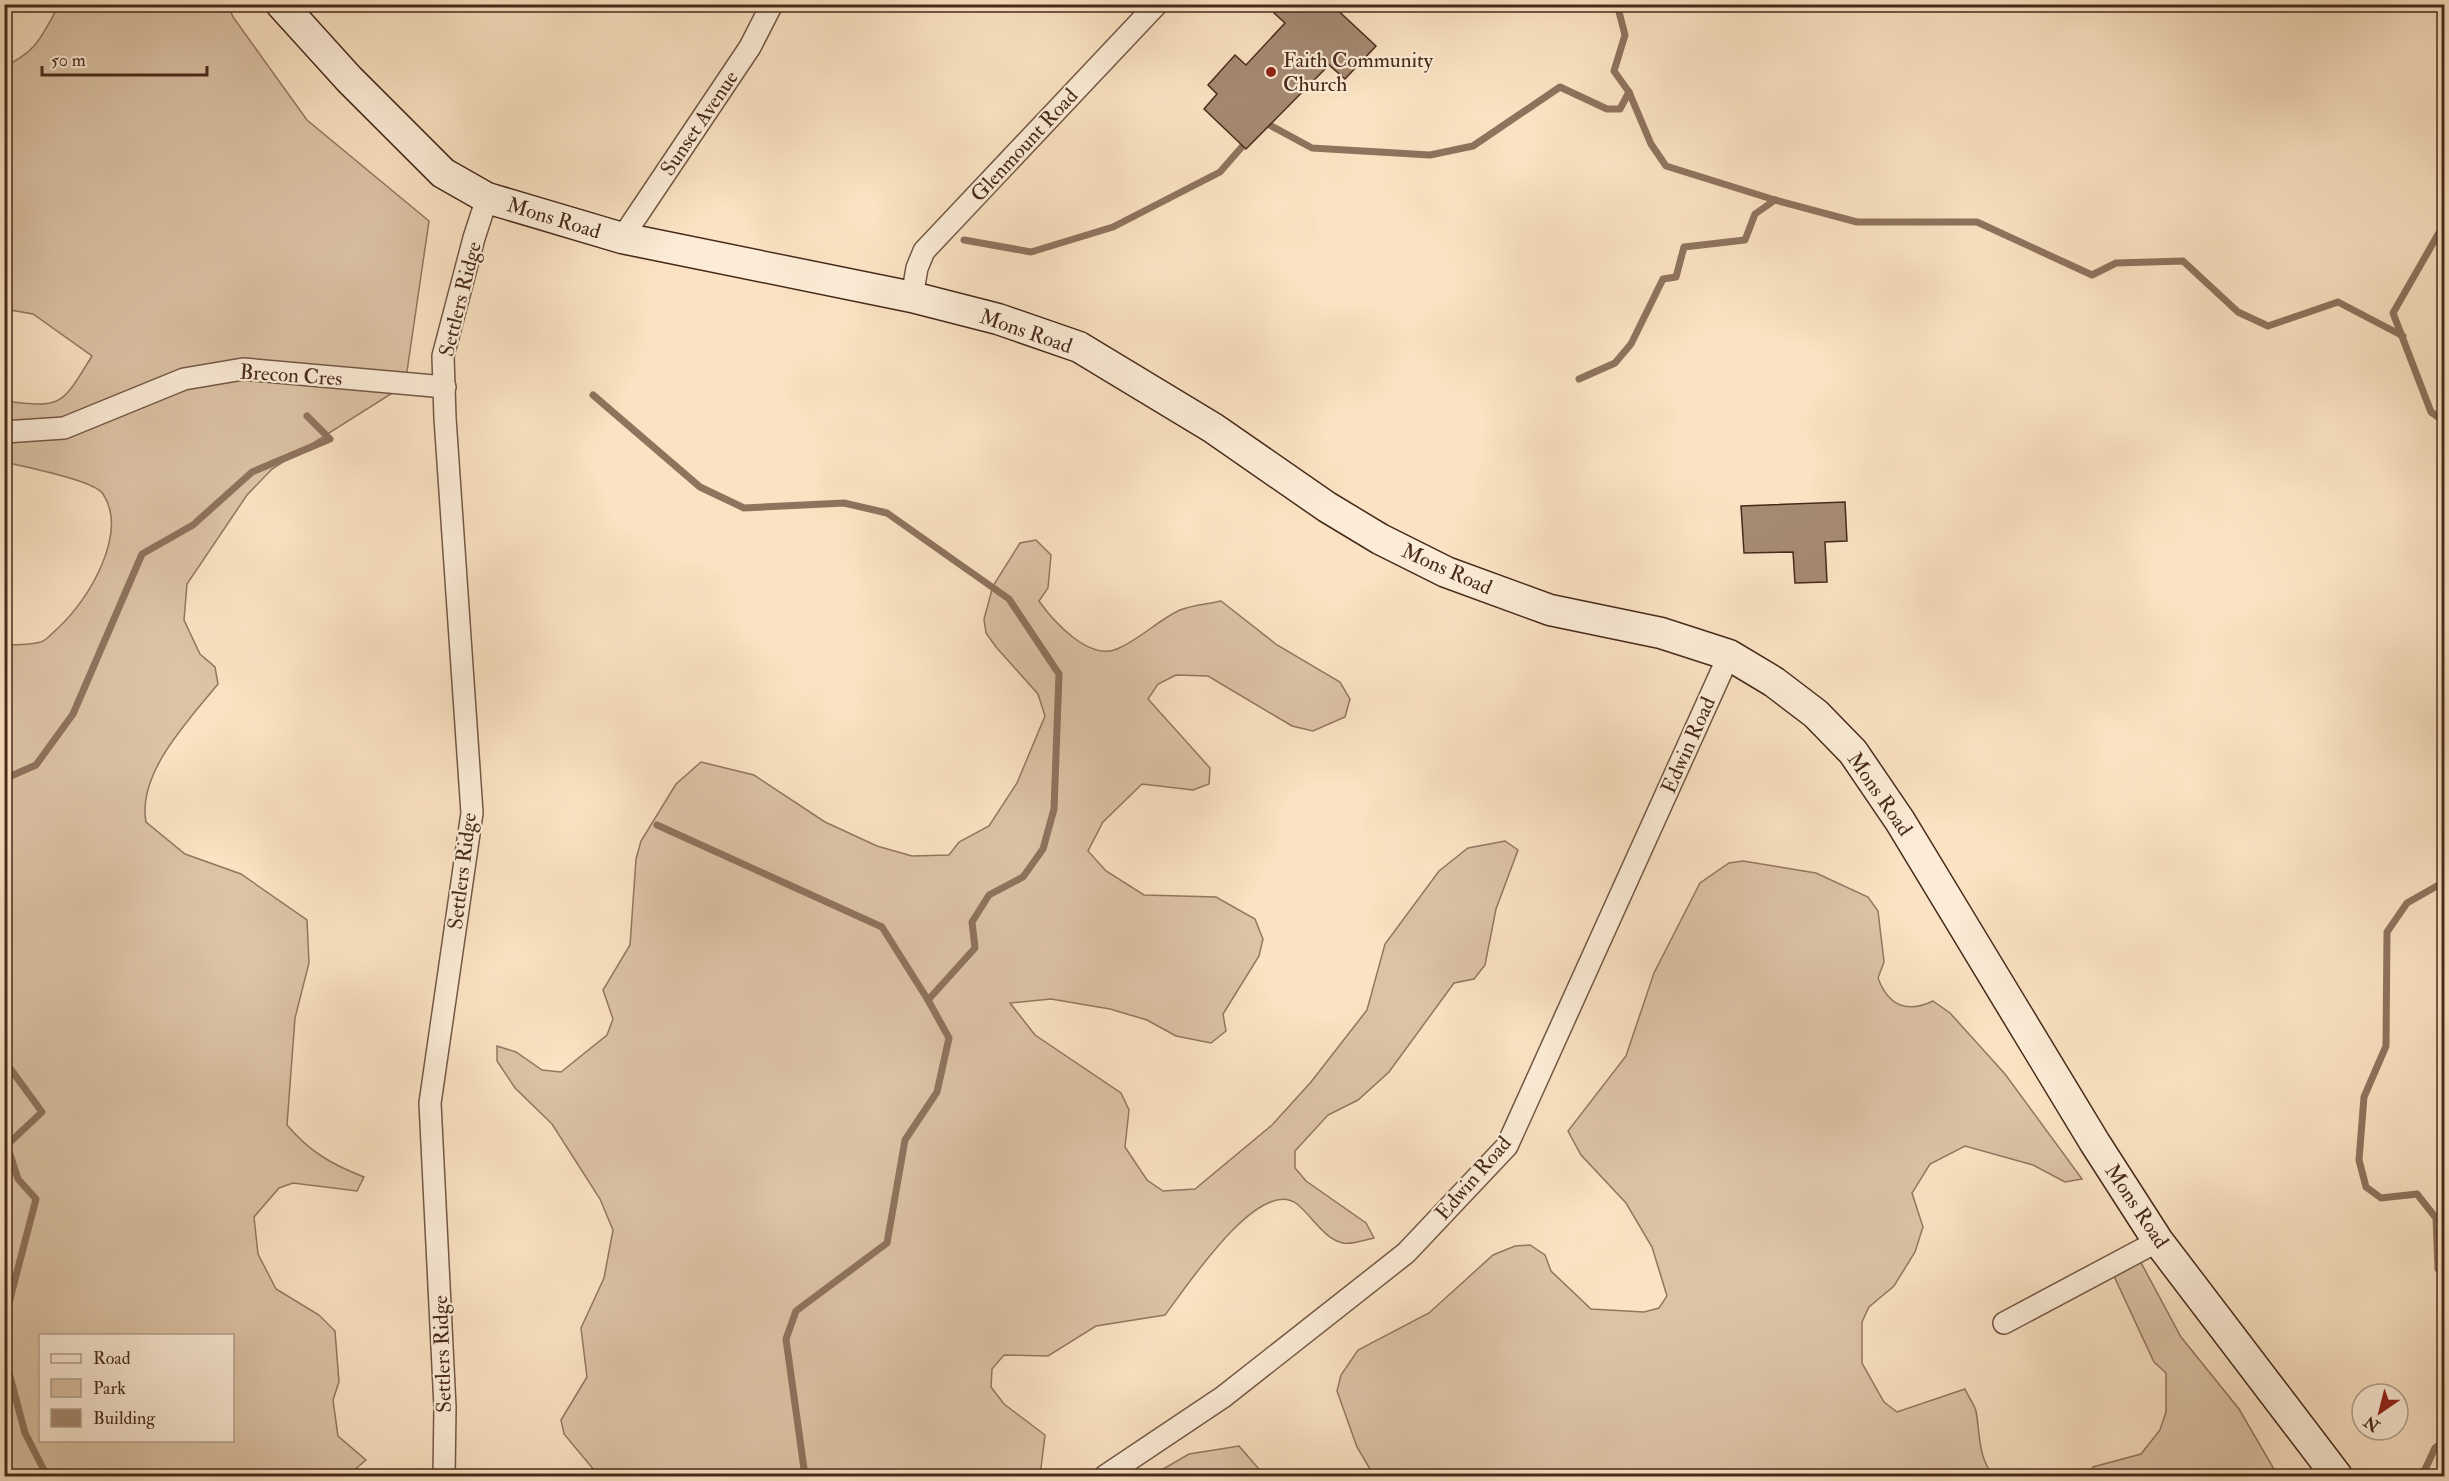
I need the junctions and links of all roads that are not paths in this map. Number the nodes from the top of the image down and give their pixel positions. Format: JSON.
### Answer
{"nodes":[{"id":1,"x":281,"y":4,"type":"edge"},
{"id":2,"x":772,"y":4,"type":"edge"},
{"id":3,"x":1157,"y":4,"type":"edge"},
{"id":4,"x":488,"y":198,"type":"junction"},
{"id":5,"x":622,"y":238,"type":"junction"},
{"id":6,"x":912,"y":297,"type":"junction"},
{"id":7,"x":445,"y":387,"type":"junction"},
{"id":8,"x":4,"y":432,"type":"edge"},
{"id":9,"x":1729,"y":655,"type":"junction"},
{"id":10,"x":2158,"y":1241,"type":"junction"},
{"id":11,"x":2004,"y":1323,"type":"dead end"},
{"id":12,"x":444,"y":1476,"type":"edge"},
{"id":13,"x":1105,"y":1476,"type":"edge"},
{"id":14,"x":2337,"y":1476,"type":"edge"}],
"edges":[{"from":1,"to":4,"type":"main road","name":"Mons Road"},
{"from":2,"to":5,"type":"street","name":"Sunset Avenue"},
{"from":3,"to":6,"type":"street","name":"Glenmount Road"},
{"from":4,"to":5,"type":"main road","name":"Mons Road"},
{"from":4,"to":7,"type":"street","name":"Settlers Ridge"},
{"from":5,"to":6,"type":"main road","name":"Mons Road"},
{"from":6,"to":9,"type":"main road","name":"Mons Road"},
{"from":7,"to":8,"type":"street","name":"Brecon Cres"},
{"from":7,"to":12,"type":"street","name":"Settlers Ridge"},
{"from":9,"to":10,"type":"main road","name":"Mons Road"},
{"from":9,"to":13,"type":"street","name":"Edwin Road"},
{"from":10,"to":11,"type":"street"},
{"from":10,"to":14,"type":"main road","name":"Mons Road"}]}
